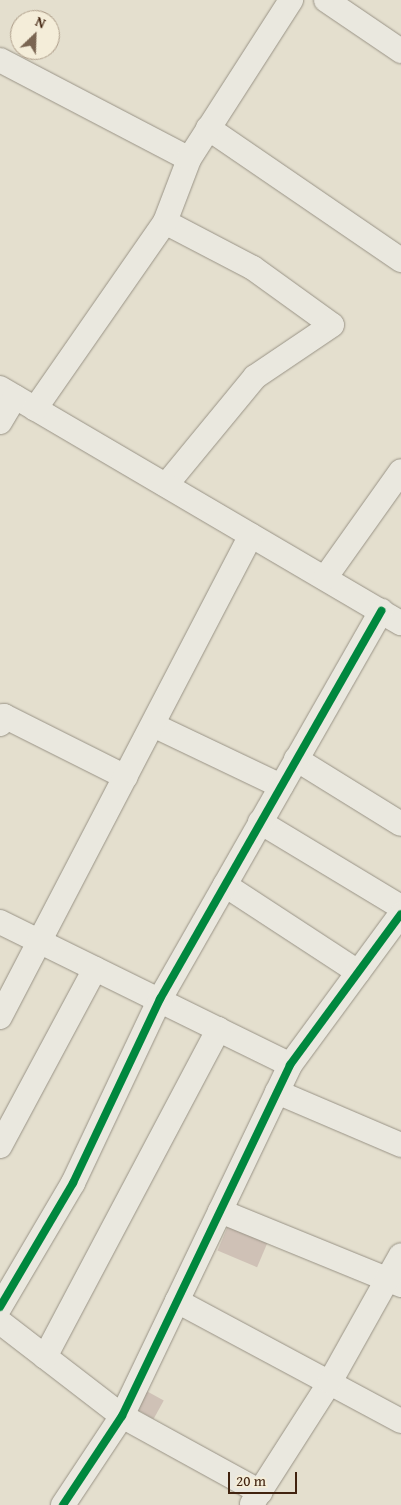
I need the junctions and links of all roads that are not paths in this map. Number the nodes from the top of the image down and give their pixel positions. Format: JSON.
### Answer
{"nodes":[{"id":1,"x":291,"y":0,"type":"edge"},
{"id":2,"x":326,"y":0,"type":"edge"},
{"id":3,"x":401,"y":51,"type":"edge"},
{"id":4,"x":0,"y":60,"type":"edge"},
{"id":5,"x":208,"y":128,"type":"junction"},
{"id":6,"x":189,"y":159,"type":"junction"},
{"id":7,"x":165,"y":222,"type":"junction"},
{"id":8,"x":398,"y":251,"type":"edge"},
{"id":9,"x":8,"y":392,"type":"edge"},
{"id":10,"x":35,"y":408,"type":"junction"},
{"id":11,"x":0,"y":422,"type":"edge"},
{"id":12,"x":401,"y":470,"type":"edge"},
{"id":13,"x":166,"y":485,"type":"junction"},
{"id":14,"x":251,"y":535,"type":"junction"},
{"id":15,"x":325,"y":578,"type":"junction"},
{"id":16,"x":381,"y":611,"type":"junction"},
{"id":17,"x":401,"y":622,"type":"edge"},
{"id":18,"x":0,"y":724,"type":"edge"},
{"id":19,"x":153,"y":725,"type":"junction"},
{"id":20,"x":296,"y":759,"type":"junction"},
{"id":21,"x":126,"y":777,"type":"junction"},
{"id":22,"x":281,"y":786,"type":"junction"},
{"id":23,"x":260,"y":822,"type":"junction"},
{"id":24,"x":401,"y":824,"type":"edge"},
{"id":25,"x":225,"y":885,"type":"junction"},
{"id":26,"x":401,"y":907,"type":"edge"},
{"id":27,"x":401,"y":914,"type":"edge"},
{"id":28,"x":0,"y":922,"type":"edge"},
{"id":29,"x":40,"y":944,"type":"junction"},
{"id":30,"x":94,"y":969,"type":"junction"},
{"id":31,"x":358,"y":972,"type":"junction"},
{"id":32,"x":160,"y":999,"type":"junction"},
{"id":33,"x":0,"y":1017,"type":"edge"},
{"id":34,"x":219,"y":1029,"type":"junction"},
{"id":35,"x":290,"y":1064,"type":"junction"},
{"id":36,"x":278,"y":1092,"type":"junction"},
{"id":37,"x":401,"y":1145,"type":"edge"},
{"id":38,"x":0,"y":1146,"type":"edge"},
{"id":39,"x":220,"y":1211,"type":"junction"},
{"id":40,"x":401,"y":1255,"type":"edge"},
{"id":41,"x":395,"y":1283,"type":"edge"},
{"id":42,"x":177,"y":1301,"type":"junction"},
{"id":43,"x":0,"y":1307,"type":"edge"},
{"id":44,"x":0,"y":1322,"type":"edge"},
{"id":45,"x":45,"y":1357,"type":"junction"},
{"id":46,"x":330,"y":1382,"type":"junction"},
{"id":47,"x":122,"y":1416,"type":"junction"},
{"id":48,"x":401,"y":1421,"type":"edge"},
{"id":49,"x":256,"y":1498,"type":"edge"},
{"id":50,"x":63,"y":1505,"type":"edge"}],
"edges":[{"from":1,"to":5,"type":"street"},
{"from":2,"to":3,"type":"street"},
{"from":4,"to":6,"type":"street"},
{"from":5,"to":6,"type":"street"},
{"from":5,"to":8,"type":"street"},
{"from":6,"to":7,"type":"street"},
{"from":7,"to":10,"type":"street"},
{"from":7,"to":13,"type":"street"},
{"from":9,"to":10,"type":"street"},
{"from":9,"to":11,"type":"street"},
{"from":10,"to":13,"type":"street"},
{"from":12,"to":15,"type":"street"},
{"from":13,"to":14,"type":"street"},
{"from":14,"to":15,"type":"street"},
{"from":14,"to":19,"type":"street"},
{"from":15,"to":16,"type":"street"},
{"from":16,"to":17,"type":"street"},
{"from":16,"to":20,"type":"street"},
{"from":18,"to":21,"type":"street"},
{"from":19,"to":21,"type":"street"},
{"from":19,"to":22,"type":"street"},
{"from":20,"to":22,"type":"street"},
{"from":20,"to":24,"type":"street"},
{"from":21,"to":29,"type":"street"},
{"from":22,"to":23,"type":"street"},
{"from":23,"to":25,"type":"street"},
{"from":23,"to":26,"type":"street"},
{"from":25,"to":31,"type":"street"},
{"from":25,"to":32,"type":"street"},
{"from":27,"to":31,"type":"street"},
{"from":28,"to":29,"type":"street"},
{"from":29,"to":30,"type":"street"},
{"from":29,"to":33,"type":"street"},
{"from":30,"to":32,"type":"street"},
{"from":30,"to":38,"type":"street"},
{"from":31,"to":35,"type":"street"},
{"from":32,"to":34,"type":"street"},
{"from":32,"to":43,"type":"street"},
{"from":34,"to":35,"type":"street"},
{"from":34,"to":45,"type":"street"},
{"from":35,"to":36,"type":"street"},
{"from":36,"to":37,"type":"street"},
{"from":36,"to":39,"type":"street"},
{"from":39,"to":41,"type":"street"},
{"from":39,"to":42,"type":"street"},
{"from":40,"to":41,"type":"street"},
{"from":41,"to":46,"type":"street"},
{"from":42,"to":46,"type":"street"},
{"from":42,"to":47,"type":"street"},
{"from":44,"to":45,"type":"street"},
{"from":45,"to":47,"type":"street"},
{"from":46,"to":48,"type":"street"},
{"from":46,"to":49,"type":"street"},
{"from":47,"to":49,"type":"street"},
{"from":47,"to":50,"type":"street"}]}
